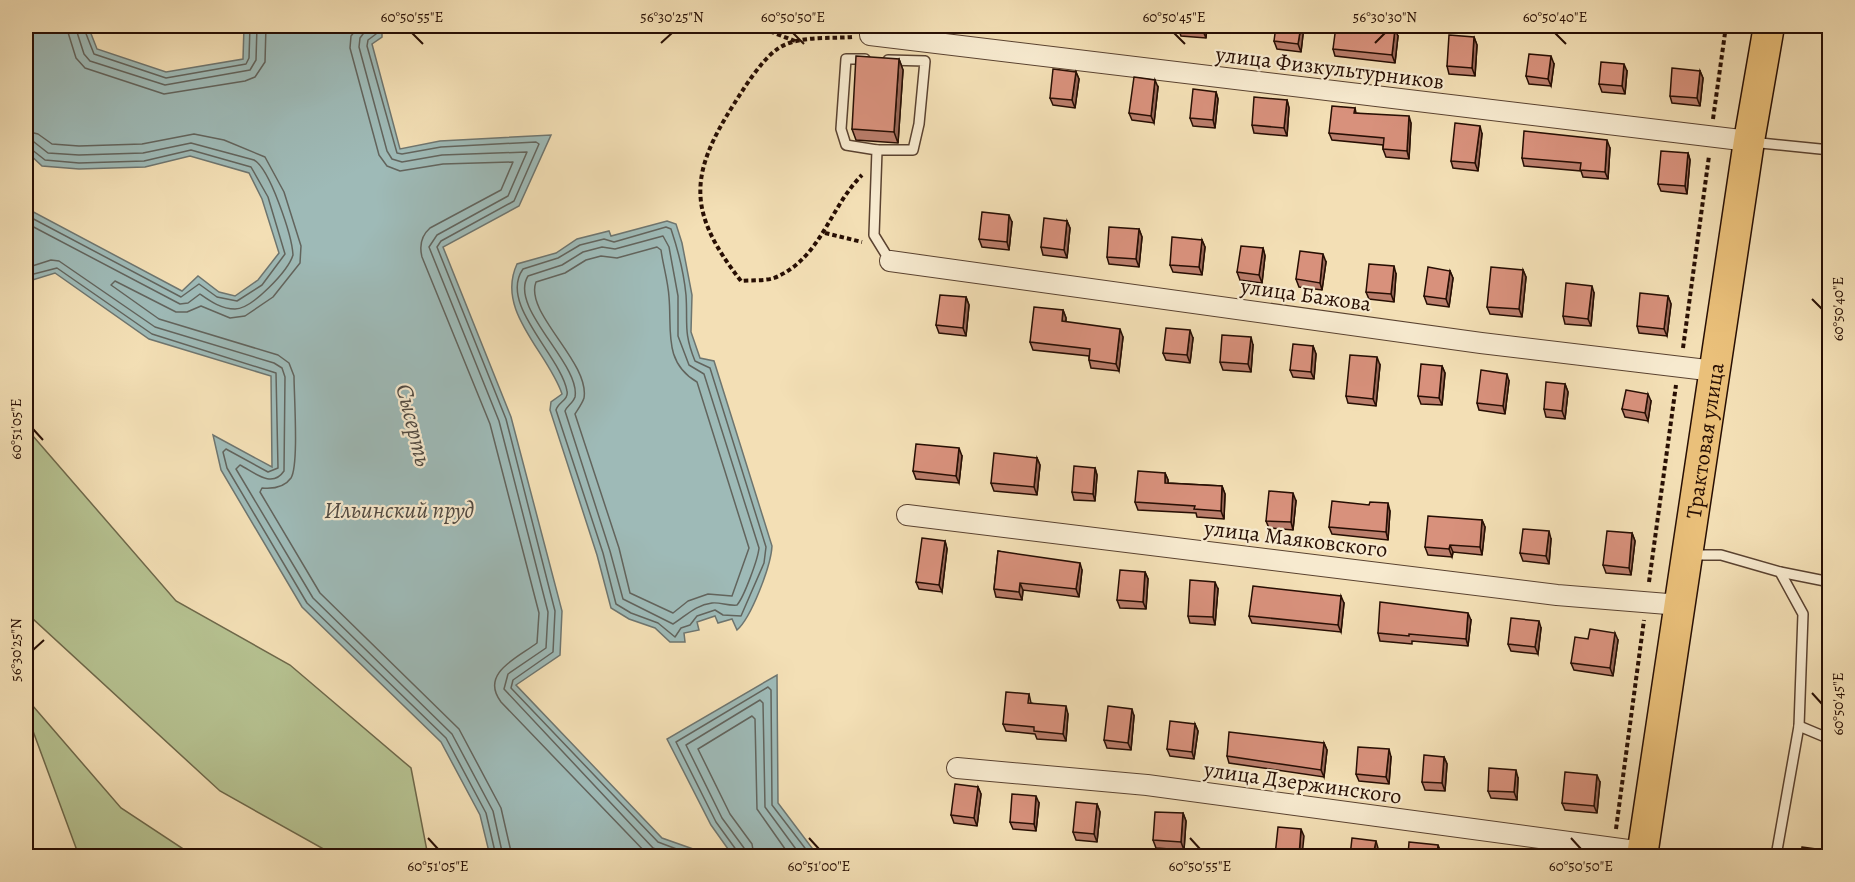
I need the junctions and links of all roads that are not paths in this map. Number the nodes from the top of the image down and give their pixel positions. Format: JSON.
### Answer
{"nodes":[{"id":1,"x":1769,"y":26,"type":"edge"},
{"id":2,"x":870,"y":35,"type":"road end"},
{"id":3,"x":1749,"y":141,"type":"junction"},
{"id":4,"x":877,"y":150,"type":"junction"},
{"id":5,"x":1830,"y":150,"type":"edge"},
{"id":6,"x":886,"y":254,"type":"joint"},
{"id":7,"x":1714,"y":371,"type":"junction"},
{"id":8,"x":907,"y":515,"type":"dead end"},
{"id":9,"x":1688,"y":554,"type":"junction"},
{"id":10,"x":1780,"y":572,"type":"junction"},
{"id":11,"x":1830,"y":582,"type":"edge"},
{"id":12,"x":1680,"y":605,"type":"junction"},
{"id":13,"x":1799,"y":726,"type":"junction"},
{"id":14,"x":1830,"y":739,"type":"edge"},
{"id":15,"x":957,"y":768,"type":"dead end"},
{"id":16,"x":1642,"y":854,"type":"edge"},
{"id":17,"x":1776,"y":856,"type":"edge"}],
"edges":[{"from":1,"to":3,"type":"main road","name":"Трактовая улица"},
{"from":2,"to":3,"type":"street","name":"улица Физкультурников"},
{"from":3,"to":5,"type":"lane"},
{"from":3,"to":7,"type":"main road","name":"Трактовая улица"},
{"from":4,"to":4,"type":"lane"},
{"from":4,"to":6,"type":"lane"},
{"from":6,"to":7,"type":"street","name":"улица Бажова"},
{"from":7,"to":9,"type":"main road","name":"Трактовая улица"},
{"from":8,"to":12,"type":"street","name":"улица Маяковского"},
{"from":9,"to":10,"type":"lane"},
{"from":9,"to":12,"type":"main road","name":"Трактовая улица"},
{"from":10,"to":11,"type":"lane"},
{"from":10,"to":13,"type":"lane"},
{"from":12,"to":16,"type":"main road","name":"Трактовая улица"},
{"from":13,"to":14,"type":"lane"},
{"from":13,"to":17,"type":"lane"},
{"from":15,"to":16,"type":"street","name":"улица Дзержинского"}]}
